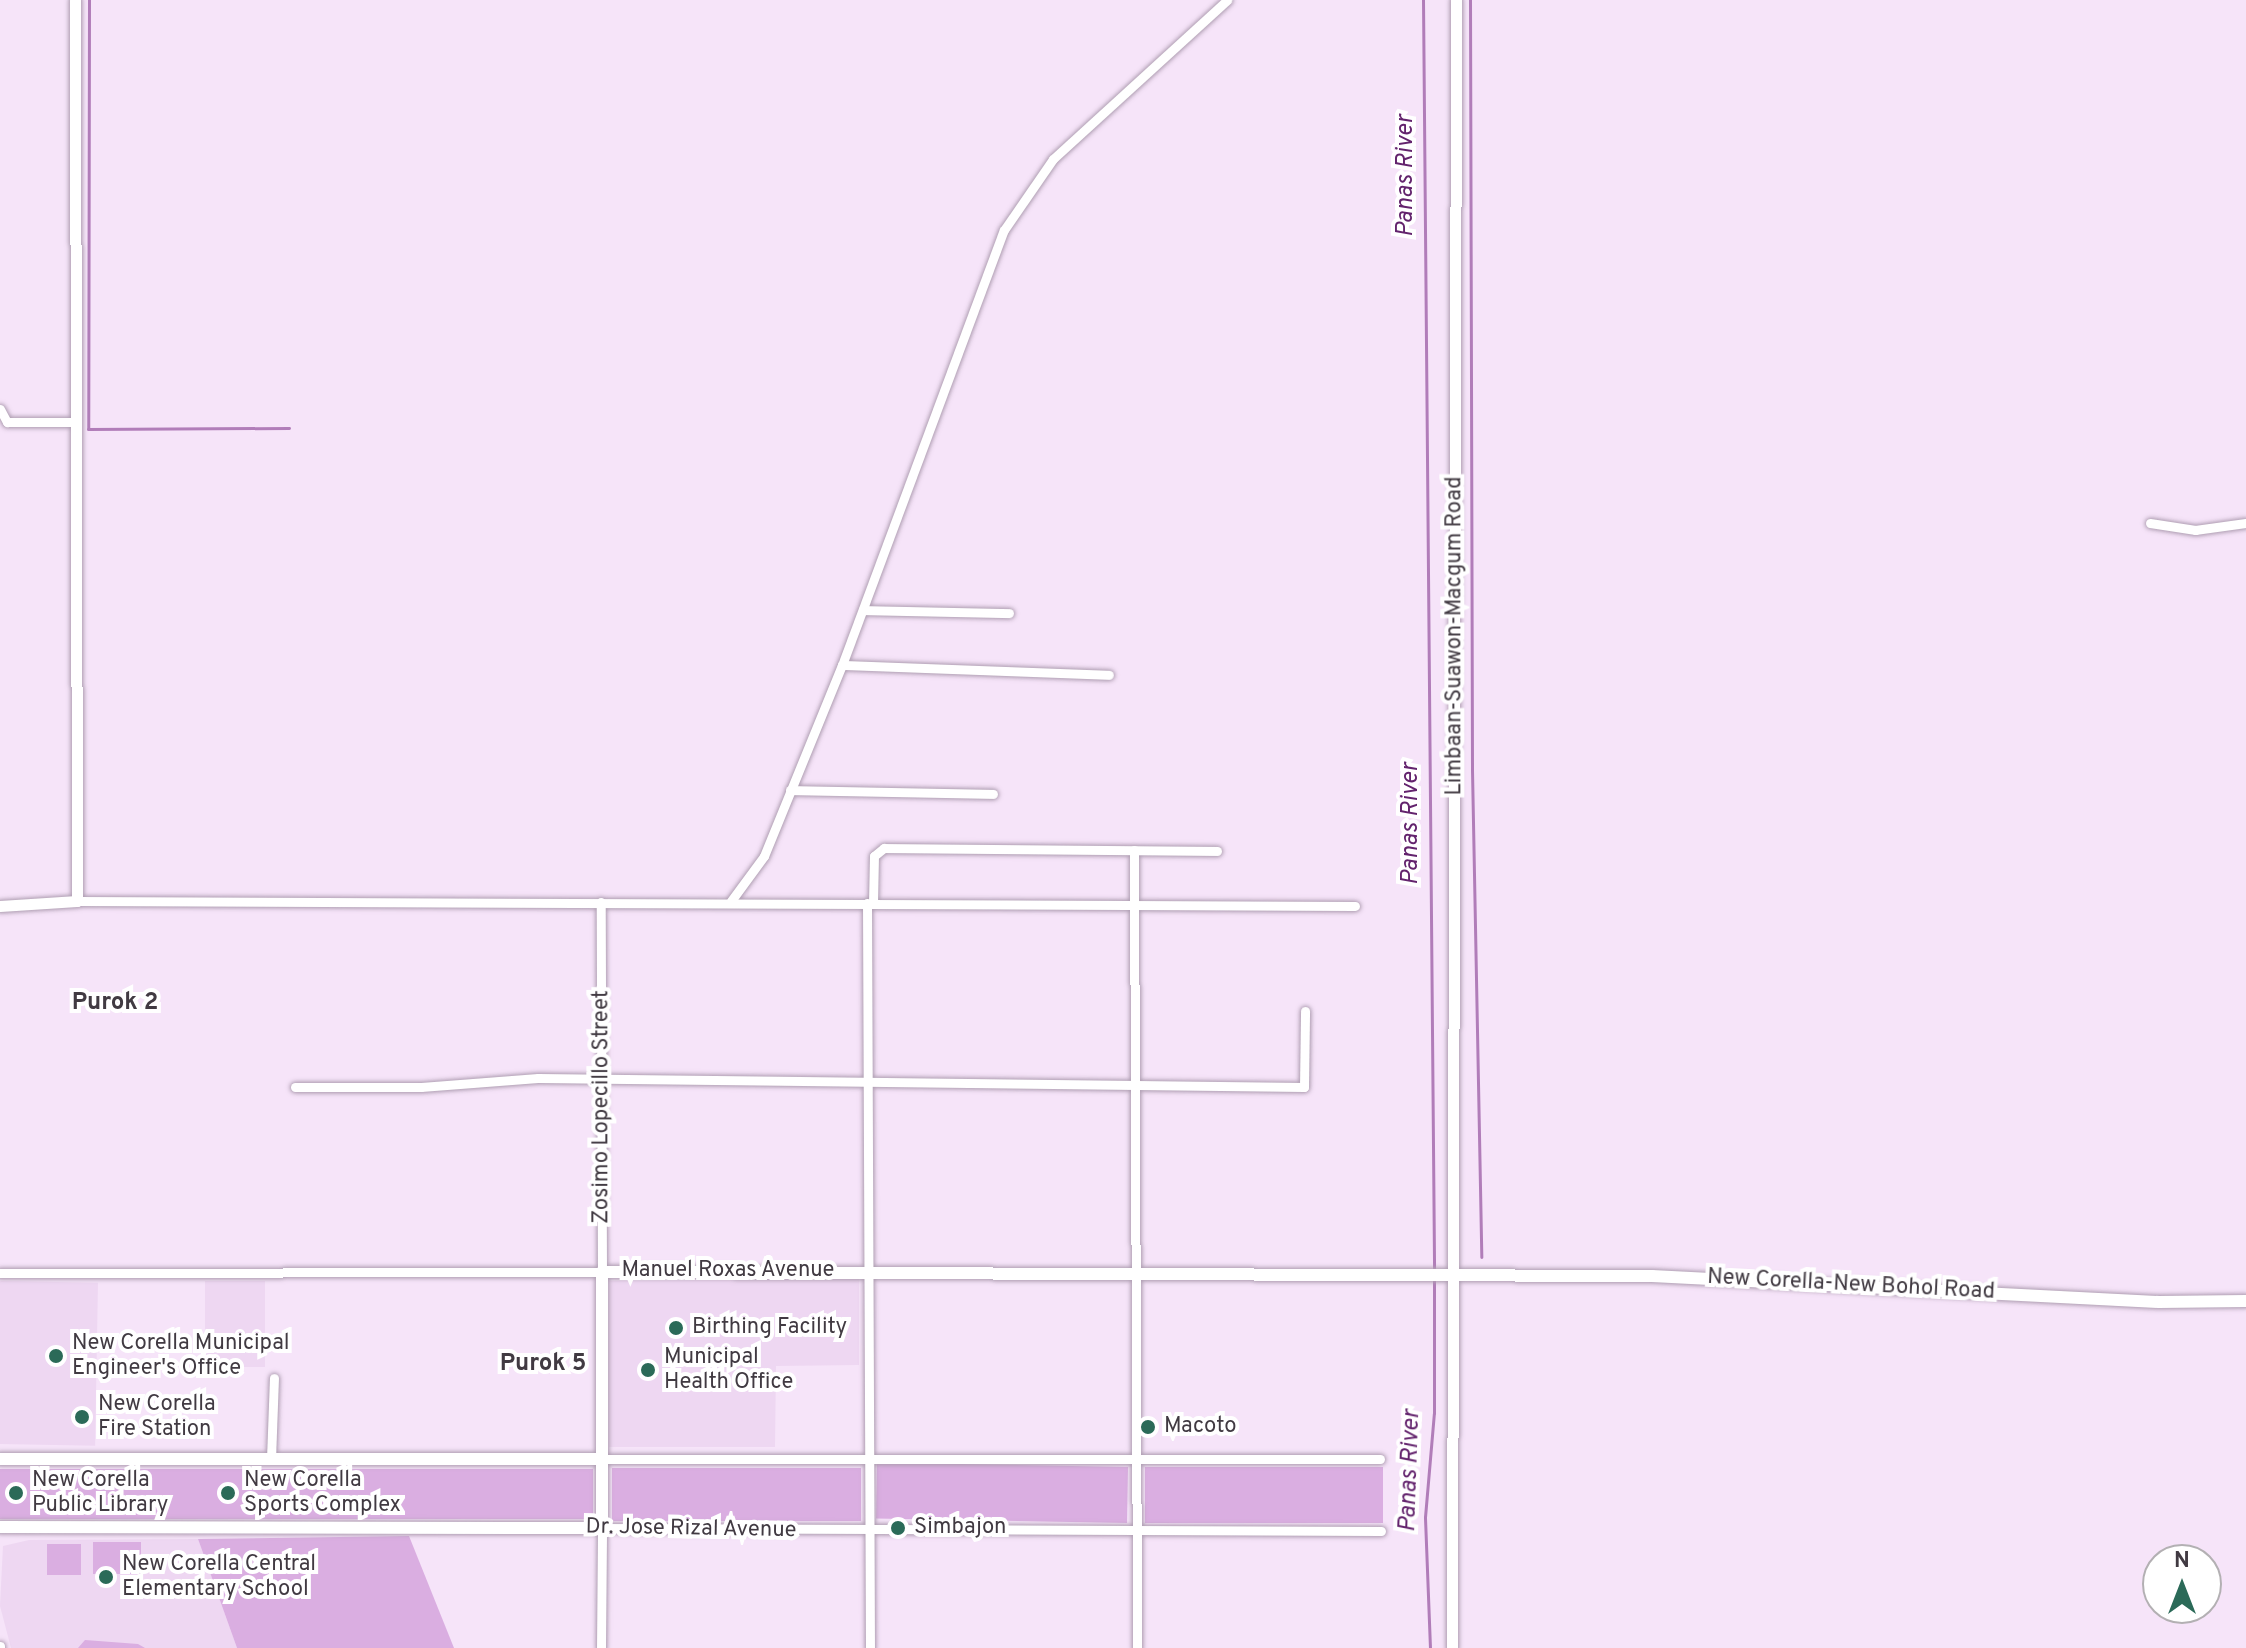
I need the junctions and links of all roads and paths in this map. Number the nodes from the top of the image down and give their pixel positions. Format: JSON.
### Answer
{"nodes":[{"id":1,"x":75,"y":0,"type":"edge"},
{"id":2,"x":1227,"y":0,"type":"edge"},
{"id":3,"x":1456,"y":0,"type":"edge"},
{"id":4,"x":0,"y":409,"type":"edge"},
{"id":5,"x":75,"y":422,"type":"junction"},
{"id":6,"x":2150,"y":523,"type":"dead end"},
{"id":7,"x":2246,"y":523,"type":"edge"},
{"id":8,"x":863,"y":610,"type":"junction"},
{"id":9,"x":1009,"y":613,"type":"dead end"},
{"id":10,"x":842,"y":665,"type":"junction"},
{"id":11,"x":1109,"y":675,"type":"dead end"},
{"id":12,"x":790,"y":790,"type":"junction"},
{"id":13,"x":993,"y":794,"type":"dead end"},
{"id":14,"x":1134,"y":850,"type":"junction"},
{"id":15,"x":1217,"y":851,"type":"dead end"},
{"id":16,"x":77,"y":901,"type":"junction"},
{"id":17,"x":731,"y":901,"type":"junction"},
{"id":18,"x":601,"y":902,"type":"junction"},
{"id":19,"x":870,"y":903,"type":"junction"},
{"id":20,"x":1134,"y":903,"type":"junction"},
{"id":21,"x":0,"y":906,"type":"edge"},
{"id":22,"x":1355,"y":906,"type":"dead end"},
{"id":23,"x":1305,"y":1011,"type":"dead end"},
{"id":24,"x":602,"y":1080,"type":"junction"},
{"id":25,"x":867,"y":1083,"type":"junction"},
{"id":26,"x":1133,"y":1084,"type":"junction"},
{"id":27,"x":295,"y":1087,"type":"dead end"},
{"id":28,"x":1135,"y":1270,"type":"junction"},
{"id":29,"x":868,"y":1271,"type":"junction"},
{"id":30,"x":602,"y":1272,"type":"junction"},
{"id":31,"x":1455,"y":1272,"type":"junction"},
{"id":32,"x":0,"y":1273,"type":"edge"},
{"id":33,"x":2246,"y":1301,"type":"edge"},
{"id":34,"x":274,"y":1378,"type":"dead end"},
{"id":35,"x":0,"y":1459,"type":"edge"},
{"id":36,"x":271,"y":1459,"type":"junction"},
{"id":37,"x":603,"y":1459,"type":"junction"},
{"id":38,"x":869,"y":1459,"type":"junction"},
{"id":39,"x":1136,"y":1459,"type":"junction"},
{"id":40,"x":1380,"y":1459,"type":"dead end"},
{"id":41,"x":0,"y":1527,"type":"edge"},
{"id":42,"x":602,"y":1528,"type":"junction"},
{"id":43,"x":1137,"y":1531,"type":"junction"},
{"id":44,"x":1381,"y":1531,"type":"dead end"},
{"id":45,"x":870,"y":1532,"type":"junction"},
{"id":46,"x":601,"y":1648,"type":"edge"},
{"id":47,"x":870,"y":1648,"type":"edge"},
{"id":48,"x":1137,"y":1648,"type":"edge"},
{"id":49,"x":1452,"y":1648,"type":"edge"}],
"edges":[{"from":1,"to":5,"type":"street"},
{"from":2,"to":8,"type":"street"},
{"from":3,"to":31,"type":"street","name":"Limbaan-Suawon-Macgum Road"},
{"from":4,"to":5,"type":"street"},
{"from":5,"to":16,"type":"street"},
{"from":6,"to":7,"type":"street"},
{"from":8,"to":9,"type":"street"},
{"from":8,"to":10,"type":"street"},
{"from":10,"to":11,"type":"street"},
{"from":10,"to":12,"type":"street"},
{"from":12,"to":13,"type":"street"},
{"from":12,"to":17,"type":"street"},
{"from":14,"to":15,"type":"street"},
{"from":14,"to":19,"type":"street"},
{"from":14,"to":20,"type":"street"},
{"from":16,"to":18,"type":"street"},
{"from":16,"to":21,"type":"street"},
{"from":17,"to":18,"type":"street"},
{"from":17,"to":19,"type":"street"},
{"from":18,"to":24,"type":"street","name":"Zosimo Lopecillo Street"},
{"from":19,"to":20,"type":"street"},
{"from":19,"to":25,"type":"street"},
{"from":20,"to":22,"type":"street"},
{"from":20,"to":26,"type":"street"},
{"from":23,"to":26,"type":"street"},
{"from":24,"to":25,"type":"street"},
{"from":24,"to":27,"type":"street"},
{"from":24,"to":30,"type":"street","name":"Zosimo Lopecillo Street"},
{"from":25,"to":26,"type":"street"},
{"from":25,"to":29,"type":"street"},
{"from":26,"to":28,"type":"street"},
{"from":28,"to":29,"type":"main road","name":"Manuel Roxas Avenue"},
{"from":28,"to":31,"type":"main road","name":"Manuel Roxas Avenue"},
{"from":28,"to":39,"type":"street"},
{"from":29,"to":30,"type":"main road","name":"Manuel Roxas Avenue"},
{"from":29,"to":38,"type":"street"},
{"from":30,"to":32,"type":"street","name":"Manuel Roxas Avenue"},
{"from":30,"to":37,"type":"main road","name":"Zosimo Lopecillo Street"},
{"from":31,"to":33,"type":"main road","name":"New Corella-New Bohol Road"},
{"from":31,"to":49,"type":"street","name":"Limbaan-Suawon-Macgum Road"},
{"from":34,"to":36,"type":"street"},
{"from":35,"to":36,"type":"main road"},
{"from":36,"to":37,"type":"main road"},
{"from":37,"to":38,"type":"street"},
{"from":37,"to":42,"type":"main road","name":"Zosimo Lopecillo Street"},
{"from":38,"to":39,"type":"street"},
{"from":38,"to":45,"type":"street"},
{"from":39,"to":40,"type":"street"},
{"from":39,"to":43,"type":"street"},
{"from":41,"to":42,"type":"main road","name":"Dr. Jose Rizal Avenue"},
{"from":42,"to":45,"type":"street","name":"Dr. Jose Rizal Avenue"},
{"from":42,"to":46,"type":"street","name":"Zosimo Lopecillo Street"},
{"from":43,"to":44,"type":"street","name":"Dr. Jose Rizal Avenue"},
{"from":43,"to":45,"type":"street","name":"Dr. Jose Rizal Avenue"},
{"from":43,"to":48,"type":"street"},
{"from":45,"to":47,"type":"street"}]}
